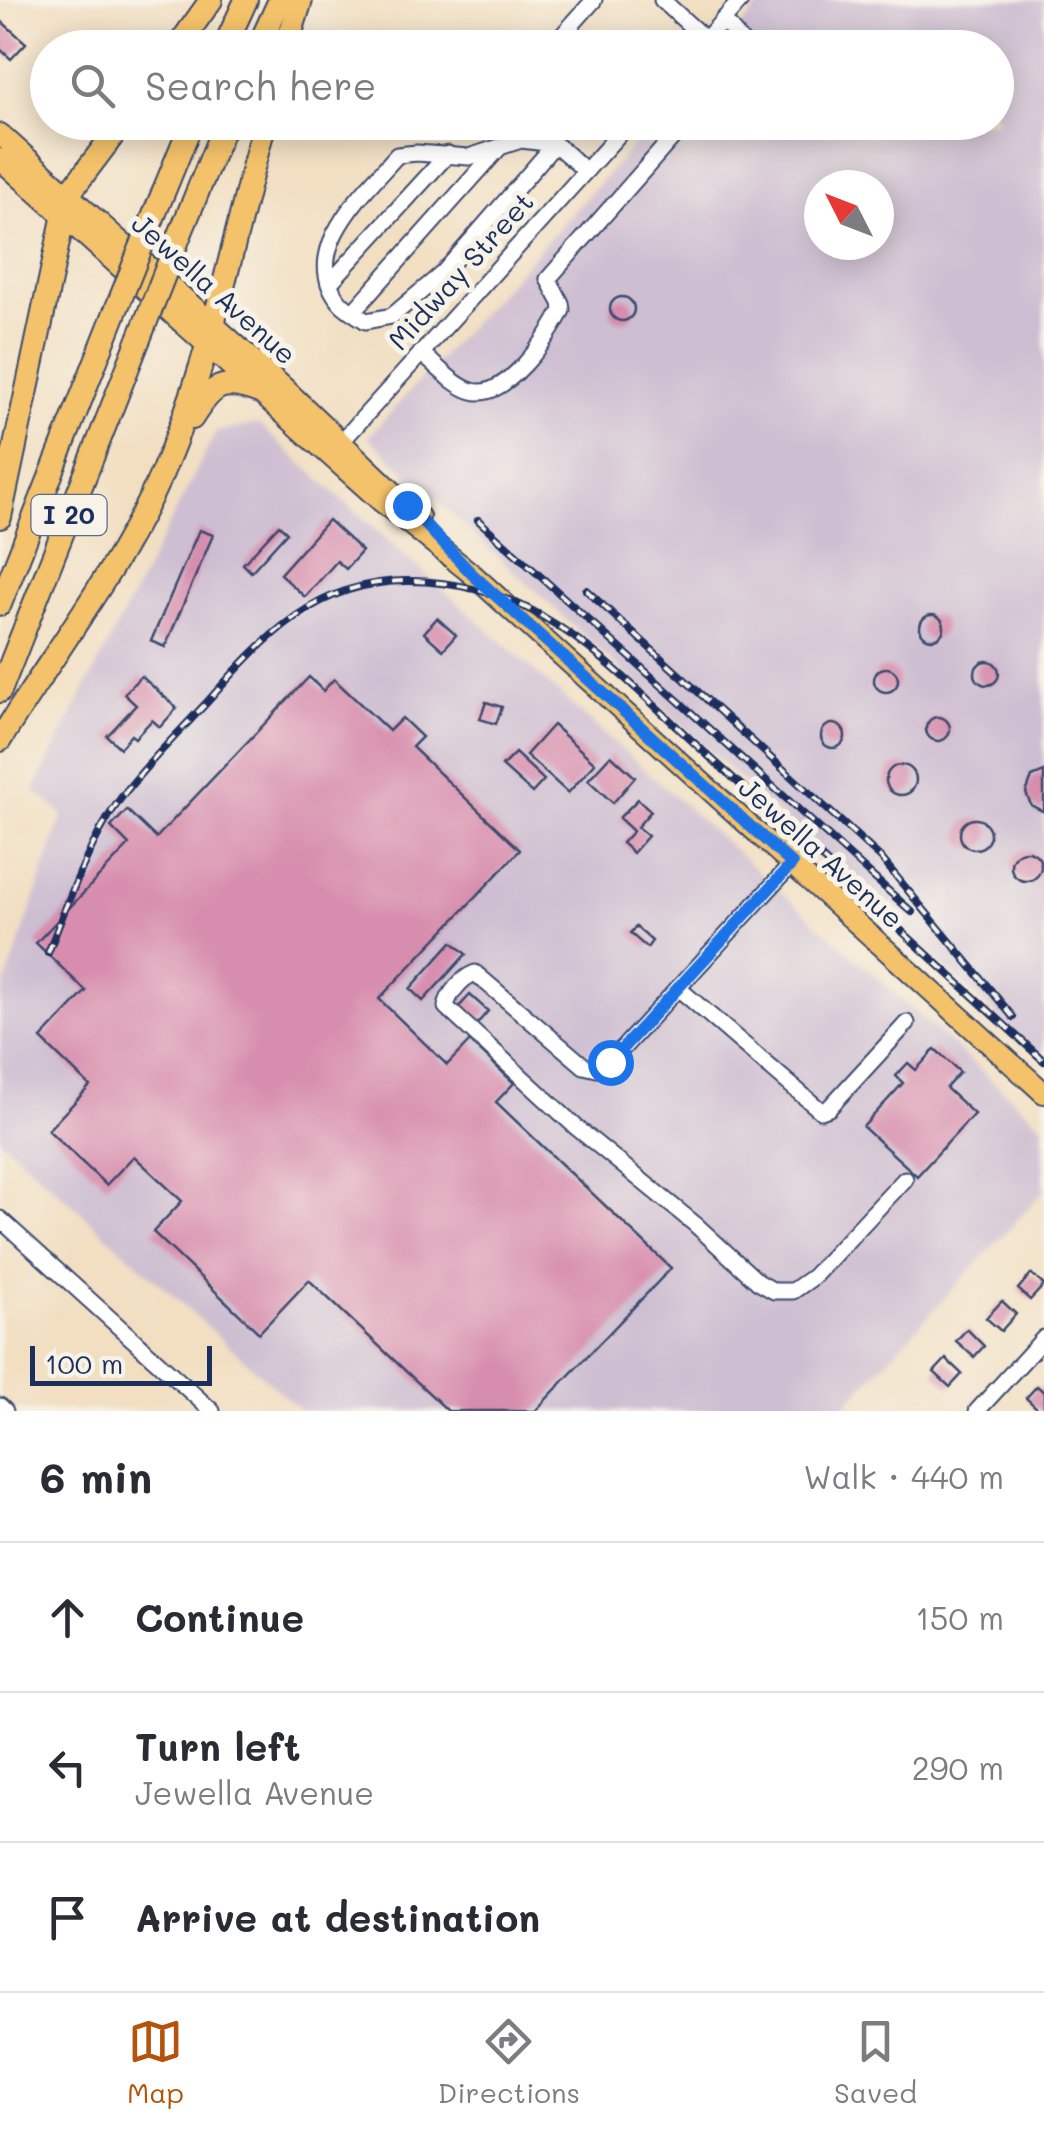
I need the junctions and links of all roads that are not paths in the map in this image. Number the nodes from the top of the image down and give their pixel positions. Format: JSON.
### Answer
{"nodes":[{"id":1,"x":211,"y":0,"type":"edge"},
{"id":2,"x":246,"y":0,"type":"edge"},
{"id":3,"x":280,"y":0,"type":"edge"},
{"id":4,"x":302,"y":0,"type":"edge"},
{"id":5,"x":594,"y":0,"type":"edge"},
{"id":6,"x":662,"y":0,"type":"edge"},
{"id":7,"x":741,"y":0,"type":"edge"},
{"id":8,"x":723,"y":20,"type":"junction"},
{"id":9,"x":190,"y":30,"type":"edge"},
{"id":10,"x":232,"y":30,"type":"edge"},
{"id":11,"x":266,"y":30,"type":"edge"},
{"id":12,"x":292,"y":30,"type":"edge"},
{"id":13,"x":567,"y":30,"type":"edge"},
{"id":14,"x":690,"y":30,"type":"edge"},
{"id":15,"x":714,"y":30,"type":"edge"},
{"id":16,"x":732,"y":30,"type":"edge"},
{"id":17,"x":0,"y":134,"type":"edge"},
{"id":18,"x":110,"y":140,"type":"edge"},
{"id":19,"x":185,"y":140,"type":"edge"},
{"id":20,"x":219,"y":140,"type":"edge"},
{"id":21,"x":260,"y":140,"type":"edge"},
{"id":22,"x":614,"y":140,"type":"edge"},
{"id":23,"x":670,"y":140,"type":"edge"},
{"id":24,"x":504,"y":144,"type":"junction"},
{"id":25,"x":555,"y":144,"type":"junction"},
{"id":26,"x":448,"y":154,"type":"junction"},
{"id":27,"x":0,"y":159,"type":"edge"},
{"id":28,"x":586,"y":171,"type":"junction"},
{"id":29,"x":65,"y":205,"type":"junction"},
{"id":30,"x":330,"y":284,"type":"junction"},
{"id":31,"x":353,"y":312,"type":"junction"},
{"id":32,"x":211,"y":337,"type":"junction"},
{"id":33,"x":421,"y":352,"type":"junction"},
{"id":34,"x":259,"y":392,"type":"junction"},
{"id":35,"x":335,"y":448,"type":"junction"},
{"id":36,"x":161,"y":474,"type":"junction"},
{"id":37,"x":0,"y":517,"type":"edge"},
{"id":38,"x":0,"y":604,"type":"edge"},
{"id":39,"x":0,"y":691,"type":"edge"},
{"id":40,"x":0,"y":740,"type":"edge"},
{"id":41,"x":792,"y":864,"type":"junction"},
{"id":42,"x":678,"y":988,"type":"junction"},
{"id":43,"x":908,"y":1022,"type":"dead end"},
{"id":44,"x":1044,"y":1093,"type":"edge"},
{"id":45,"x":904,"y":1179,"type":"dead end"},
{"id":46,"x":0,"y":1218,"type":"edge"},
{"id":47,"x":1044,"y":1338,"type":"edge"},
{"id":48,"x":212,"y":1411,"type":"edge"},
{"id":49,"x":976,"y":1411,"type":"edge"}],
"edges":[{"from":1,"to":9,"type":"highway"},
{"from":2,"to":10,"type":"highway"},
{"from":3,"to":11,"type":"highway"},
{"from":4,"to":12,"type":"highway"},
{"from":5,"to":13,"type":"street"},
{"from":6,"to":14,"type":"street"},
{"from":7,"to":8,"type":"street"},
{"from":8,"to":15,"type":"street"},
{"from":8,"to":16,"type":"street"},
{"from":17,"to":29,"type":"main road","name":"Jewella Avenue"},
{"from":18,"to":29,"type":"highway"},
{"from":19,"to":38,"type":"highway","number":"I 20","bridge":true},
{"from":20,"to":39,"type":"highway","number":"I 20","bridge":true},
{"from":21,"to":32,"type":"highway"},
{"from":22,"to":28,"type":"street","name":"Midway Street"},
{"from":23,"to":33,"type":"street"},
{"from":24,"to":25,"type":"street"},
{"from":24,"to":26,"type":"street"},
{"from":24,"to":31,"type":"street"},
{"from":25,"to":28,"type":"street"},
{"from":25,"to":31,"type":"street"},
{"from":26,"to":30,"type":"street"},
{"from":26,"to":30,"type":"street"},
{"from":27,"to":29,"type":"main road","name":"Jewella Avenue"},
{"from":28,"to":33,"type":"street","name":"Midway Street"},
{"from":29,"to":32,"type":"main road","name":"Jewella Avenue"},
{"from":29,"to":37,"type":"highway"},
{"from":30,"to":31,"type":"street"},
{"from":32,"to":34,"type":"main road","name":"Jewella Avenue"},
{"from":32,"to":35,"type":"main road","name":"Jewella Avenue"},
{"from":32,"to":36,"type":"highway"},
{"from":33,"to":35,"type":"street","name":"Midway Street"},
{"from":34,"to":35,"type":"main road","name":"Jewella Avenue"},
{"from":34,"to":36,"type":"highway"},
{"from":35,"to":41,"type":"main road","name":"Jewella Avenue"},
{"from":36,"to":40,"type":"highway"},
{"from":41,"to":42,"type":"street"},
{"from":41,"to":44,"type":"main road","name":"Jewella Avenue"},
{"from":42,"to":43,"type":"street"},
{"from":42,"to":45,"type":"street"},
{"from":46,"to":48,"type":"street"},
{"from":47,"to":49,"type":"street"}]}
